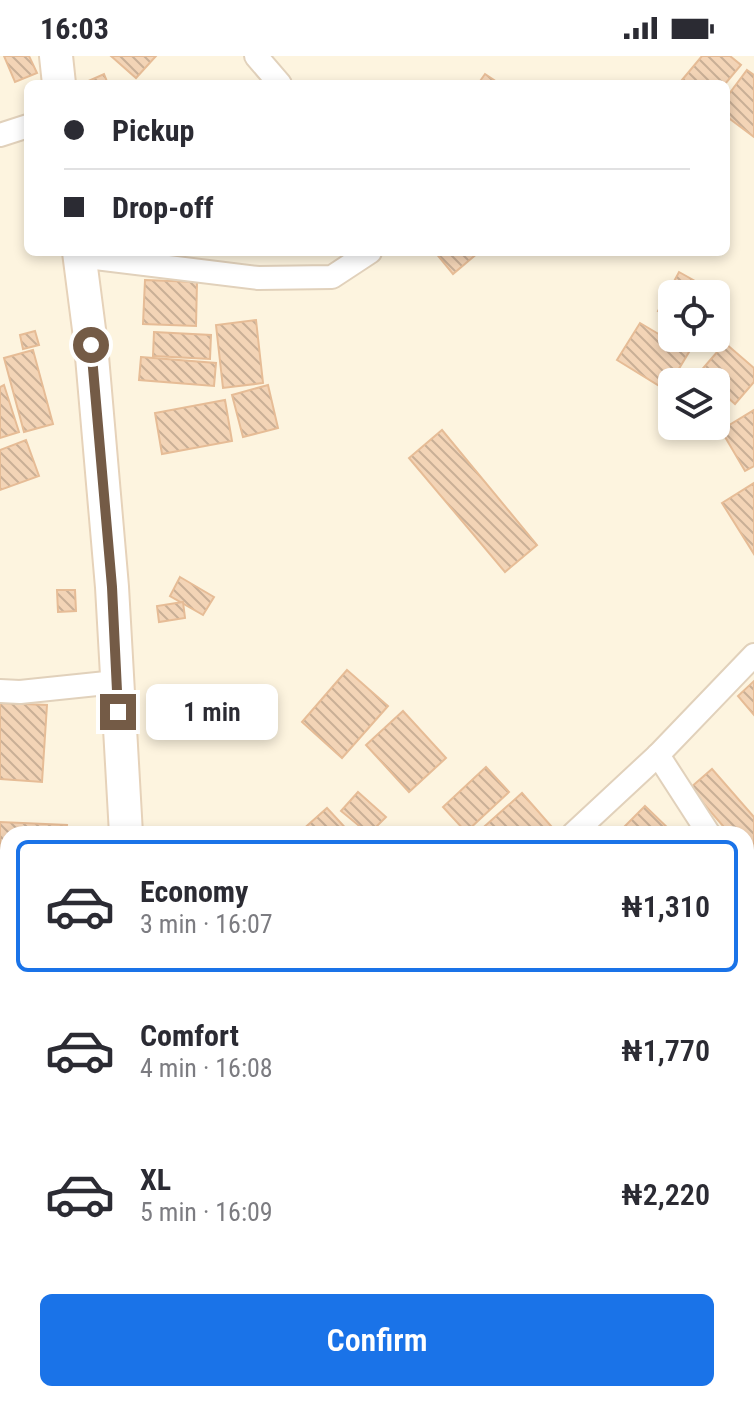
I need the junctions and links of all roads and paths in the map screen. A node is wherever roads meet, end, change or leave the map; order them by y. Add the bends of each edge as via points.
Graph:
1 (56, 56) edge
2 (256, 56) edge
3 (59, 80) edge
4 (277, 80) edge
5 (24, 127) edge
6 (0, 135) edge
7 (79, 256) edge
8 (94, 256) edge
9 (364, 256) edge
10 (754, 655) edge
11 (116, 682) junction
12 (0, 691) edge
13 (658, 755) junction
14 (125, 826) edge
15 (582, 826) edge
16 (704, 826) edge

1 - 3 main road
2 - 4 street
5 - 6 street
7 - 11 main road via 111,571
8 - 9 street via 258,278 332,277
10 - 13 street
11 - 12 street
11 - 14 main road
13 - 15 street
13 - 16 street

